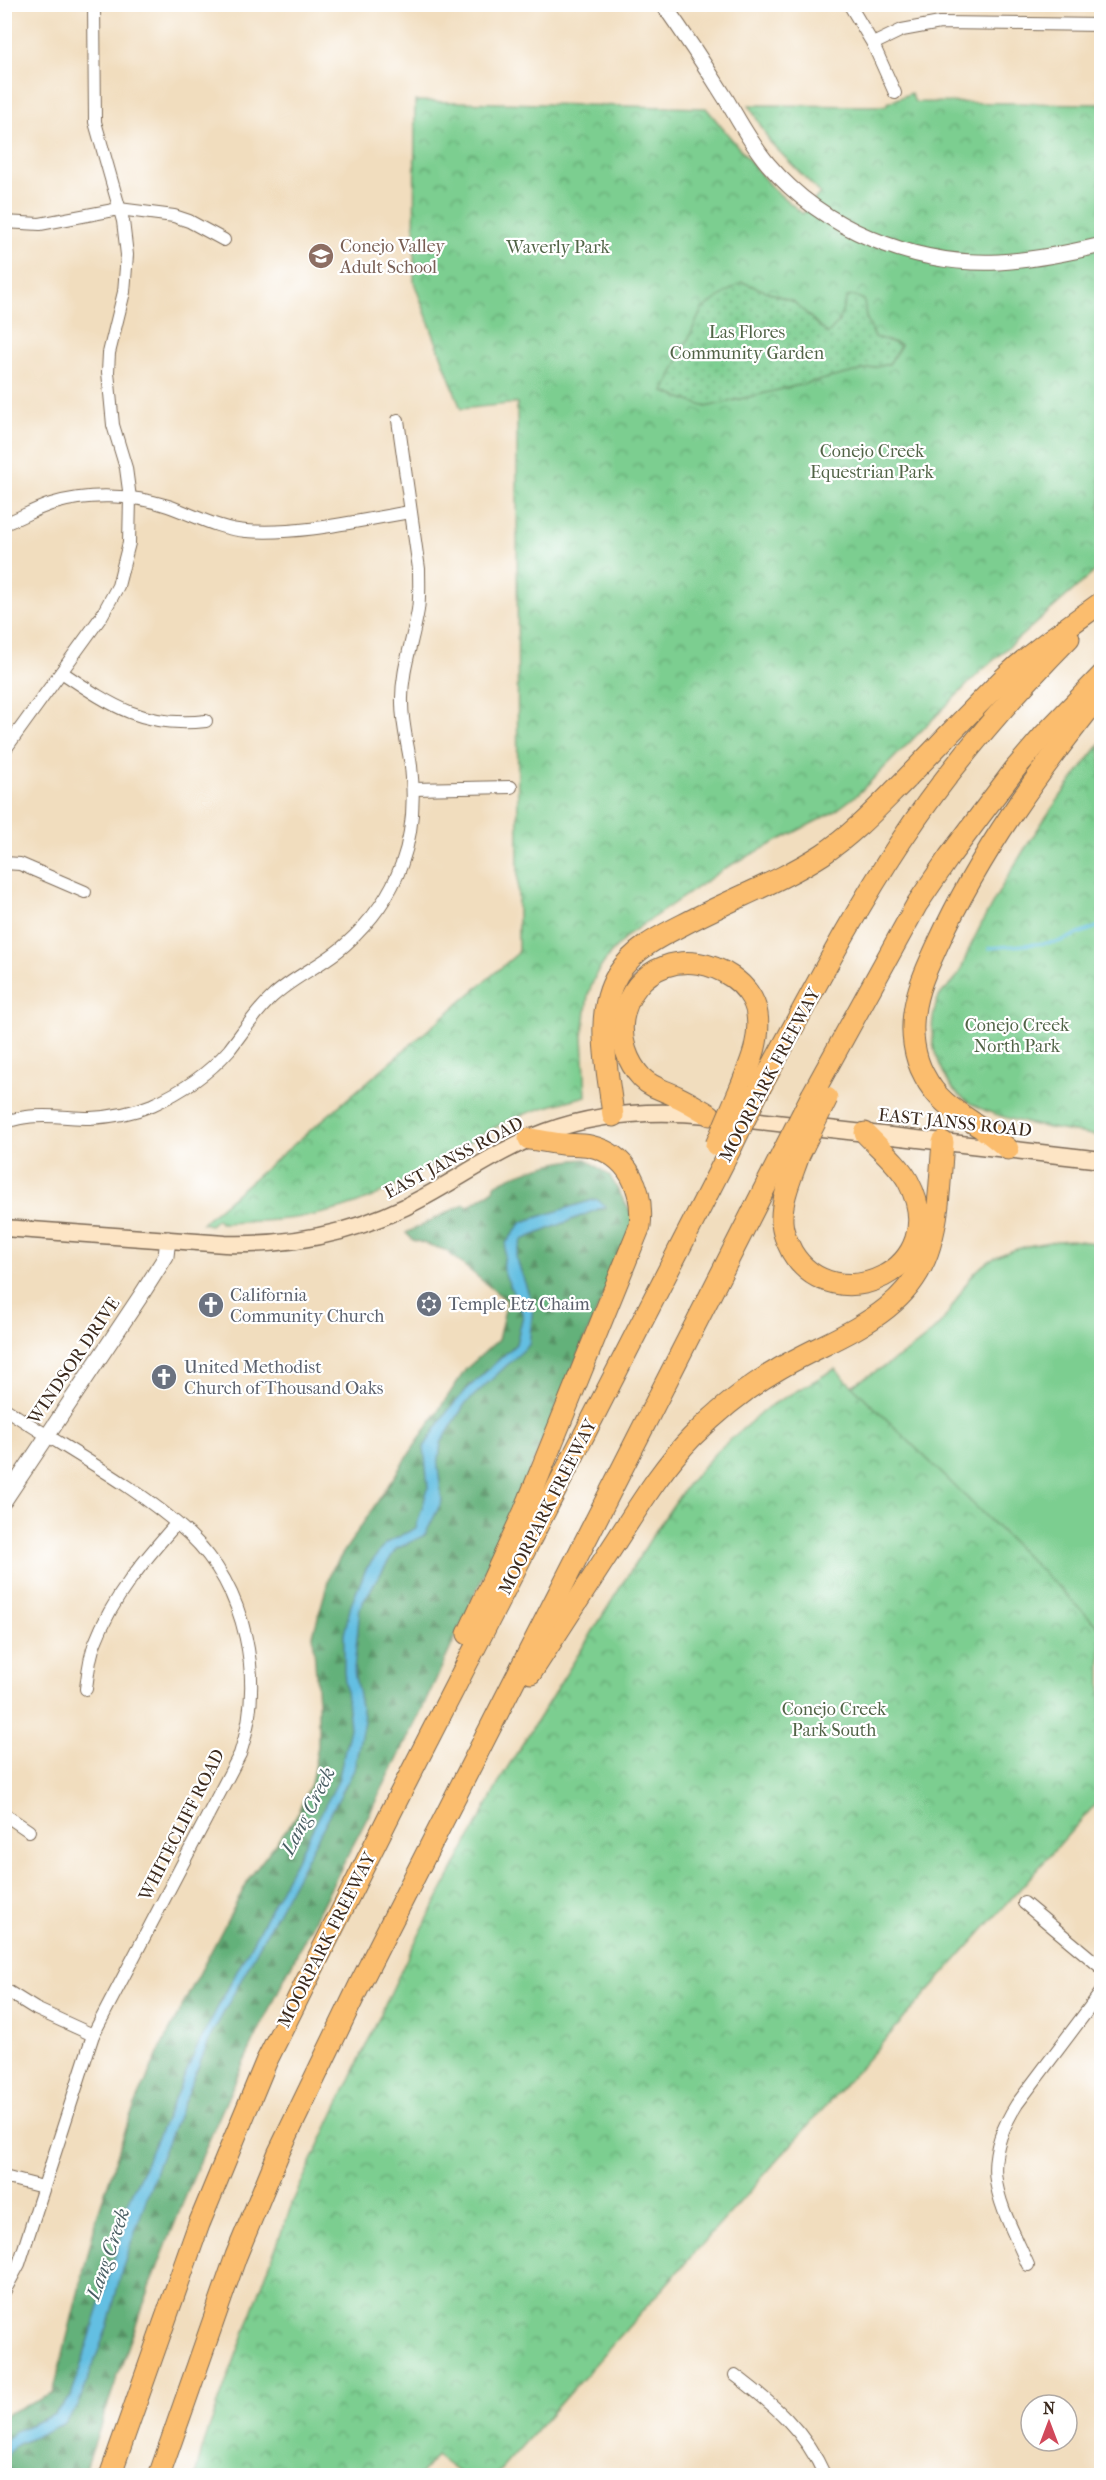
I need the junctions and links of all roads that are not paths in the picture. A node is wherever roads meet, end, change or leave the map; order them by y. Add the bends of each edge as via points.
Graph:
1 (94, 4) edge
2 (663, 4) edge
3 (849, 4) edge
4 (1101, 25) edge
5 (873, 44) junction
6 (895, 93) dead end
7 (119, 209) junction
8 (4, 222) edge
9 (224, 240) dead end
10 (1101, 245) edge
11 (398, 420) dead end
12 (130, 498) junction
13 (410, 512) junction
14 (4, 524) edge
15 (1101, 604) edge
16 (63, 673) junction
17 (1101, 675) edge
18 (1101, 693) edge
19 (206, 721) dead end
20 (4, 751) edge
21 (511, 787) dead end
22 (413, 789) junction
23 (4, 863) edge
24 (85, 892) dead end
25 (750, 1090) junction
26 (710, 1115) junction
27 (613, 1116) junction
28 (4, 1122) edge
29 (865, 1133) junction
30 (529, 1138) junction
31 (943, 1142) junction
32 (1008, 1149) junction
33 (790, 1154) junction
34 (1101, 1160) edge
35 (4, 1228) edge
36 (168, 1239) junction
37 (4, 1408) edge
38 (47, 1436) junction
39 (4, 1501) edge
40 (177, 1524) junction
41 (86, 1689) dead end
42 (400, 1794) junction
43 (4, 1814) edge
44 (29, 1831) dead end
45 (1024, 1903) dead end
46 (1101, 1968) edge
47 (360, 1984) junction
48 (4, 1989) edge
49 (1101, 1991) edge
50 (93, 2035) junction
51 (4, 2177) edge
52 (43, 2187) junction
53 (1028, 2265) dead end
54 (4, 2292) edge
55 (735, 2375) dead end
56 (110, 2475) edge
57 (159, 2475) edge
58 (825, 2475) edge

1 - 7 street via 95,122
2 - 10 street via 769,165 800,195 845,226 896,248 971,261 1022,260
3 - 5 street
4 - 5 street via 940,23 902,30
5 - 6 street
7 - 8 street via 40,224
7 - 9 street via 174,216
7 - 12 street via 127,272 108,372 113,425
11 - 13 street
12 - 13 street via 246,531 284,531
12 - 14 street via 74,499 50,504
12 - 16 street via 129,543 118,585
13 - 22 street via 419,593 402,701
15 - 25 highway, MOORPARK FREEWAY via 975,742 901,841
15 - 27 highway via 1040,647 1006,677 874,811 825,853 654,939 628,960 617,976 605,1009
16 - 19 street via 115,707 135,715 184,723
16 - 20 street
17 - 33 highway, bridge via 1015,769 917,904
18 - 32 highway via 1026,792 975,873 923,978 914,1014 918,1060 931,1086 951,1108
21 - 22 street
22 - 28 street via 404,860 376,913 326,961 287,982 201,1077 151,1105 114,1115 27,1117
23 - 24 street via 20,864
25 - 26 highway via 758,1026 757,1010 745,988 725,972 696,961 659,968 632,993 624,1011 622,1027 627,1054 634,1068 655,1089 676,1095
25 - 42 highway, MOORPARK FREEWAY, bridge via 576,1453
26 - 27 main road, EAST JANSS ROAD
26 - 29 main road, EAST JANSS ROAD
27 - 30 main road, EAST JANSS ROAD
29 - 31 main road, EAST JANSS ROAD
29 - 33 highway via 908,1180 919,1224 908,1256 885,1276 869,1282 842,1284 817,1275 789,1247 782,1212
30 - 36 main road, EAST JANSS ROAD via 401,1209 352,1228 266,1244
30 - 42 highway via 591,1147 610,1155 630,1172 636,1183 640,1226 524,1512
31 - 32 main road, EAST JANSS ROAD
31 - 47 highway via 935,1227 930,1247 908,1289 876,1316 754,1384 709,1421 671,1461 497,1730 434,1854
32 - 34 main road, EAST JANSS ROAD
33 - 47 highway
35 - 36 main road, EAST JANSS ROAD
36 - 38 street, WINDSOR DRIVE via 166,1256
37 - 38 street, WHITECLIFF ROAD
38 - 39 street, WINDSOR DRIVE
38 - 40 street, WHITECLIFF ROAD
40 - 41 street via 146,1558 103,1626 92,1654
40 - 50 street, WHITECLIFF ROAD via 218,1569 237,1607 250,1660 248,1725 240,1754
42 - 56 highway, MOORPARK FREEWAY via 262,2073 200,2224
43 - 44 street
45 - 46 street
47 - 57 highway via 279,2152 236,2256
48 - 50 street via 45,2014
49 - 53 street via 1017,2104 997,2142 997,2186
50 - 52 street, WHITECLIFF ROAD
51 - 52 street
52 - 54 street, WHITECLIFF ROAD via 19,2264
55 - 58 street via 793,2423

